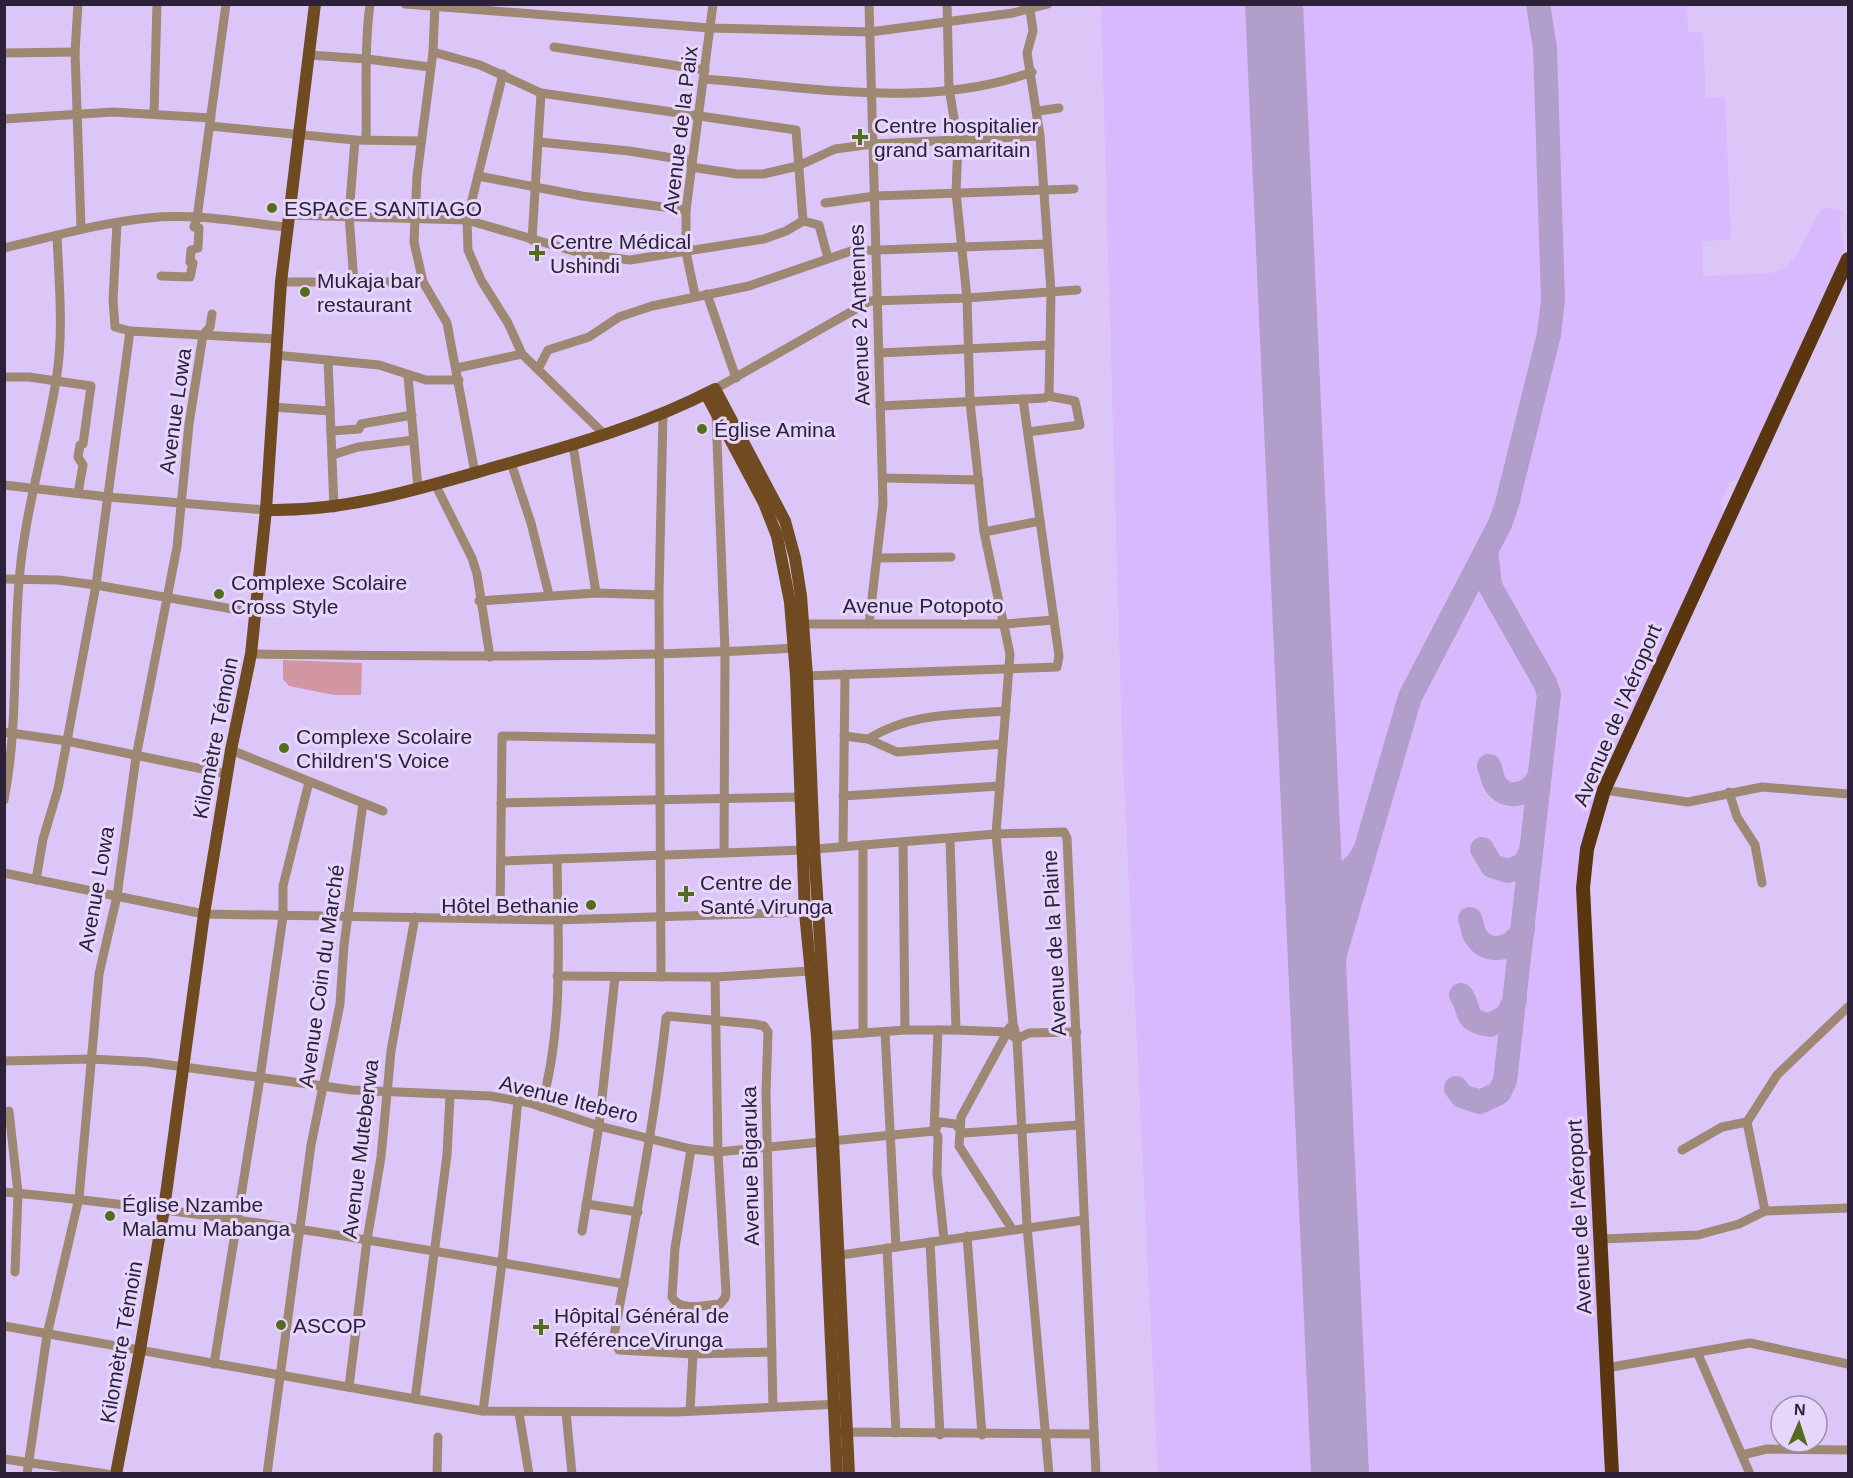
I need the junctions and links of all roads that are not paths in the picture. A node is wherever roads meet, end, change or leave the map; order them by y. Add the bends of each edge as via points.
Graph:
1 (78, 4) edge
2 (157, 4) edge
3 (226, 4) edge
4 (315, 4) edge
5 (370, 4) edge
6 (405, 4) edge
7 (549, 4) edge
8 (713, 4) edge
9 (870, 4) edge
10 (947, 4) edge
11 (1048, 4) edge
12 (435, 6) edge
13 (489, 8) edge
14 (1030, 10) junction
15 (546, 15) junction
16 (946, 22) junction
17 (710, 28) junction
18 (870, 32) junction
19 (555, 47) dead end
20 (4, 52) edge
21 (75, 52) junction
22 (433, 52) junction
23 (309, 55) junction
24 (367, 59) junction
25 (430, 67) junction
26 (1032, 72) junction
27 (503, 74) junction
28 (704, 75) junction
29 (950, 88) junction
30 (541, 93) junction
31 (871, 94) junction
32 (1059, 108) dead end
33 (1038, 111) junction
34 (154, 113) junction
35 (76, 114) junction
36 (699, 114) junction
37 (4, 119) edge
38 (210, 122) junction
39 (299, 135) junction
40 (1040, 136) junction
41 (355, 140) junction
42 (366, 140) junction
43 (420, 141) junction
44 (539, 142) junction
45 (958, 142) junction
46 (873, 144) junction
47 (691, 164) junction
48 (798, 166) junction
49 (477, 176) junction
50 (536, 188) junction
51 (1074, 189) dead end
52 (1044, 190) junction
53 (956, 193) junction
54 (875, 196) junction
55 (825, 202) dead end
56 (686, 210) junction
57 (349, 215) junction
58 (414, 216) junction
59 (197, 218) junction
60 (467, 220) junction
61 (287, 221) junction
62 (803, 221) junction
63 (117, 223) junction
64 (81, 228) junction
65 (57, 236) junction
66 (532, 240) junction
67 (1047, 244) junction
68 (962, 246) junction
69 (4, 248) edge
70 (875, 249) junction
71 (686, 252) junction
72 (828, 258) junction
73 (1848, 260) edge
74 (161, 276) dead end
75 (280, 282) junction
76 (423, 282) junction
77 (354, 283) junction
78 (1077, 290) dead end
79 (1050, 292) junction
80 (707, 294) junction
81 (695, 295) junction
82 (967, 298) junction
83 (877, 301) junction
84 (212, 314) dead end
85 (130, 330) junction
86 (203, 335) junction
87 (276, 339) junction
88 (1050, 345) junction
89 (969, 348) junction
90 (879, 353) junction
91 (522, 354) junction
92 (275, 355) junction
93 (328, 360) junction
94 (457, 368) junction
95 (538, 369) junction
96 (408, 376) junction
97 (4, 377) edge
98 (736, 378) junction
99 (459, 380) junction
100 (56, 381) junction
101 (710, 391) junction
102 (1048, 396) junction
103 (1023, 399) junction
104 (970, 402) junction
105 (272, 406) junction
106 (880, 406) junction
107 (330, 411) junction
108 (716, 412) junction
109 (663, 414) junction
110 (412, 415) junction
111 (331, 431) junction
112 (1028, 432) junction
113 (605, 435) junction
114 (414, 440) junction
115 (573, 445) junction
116 (332, 455) junction
117 (511, 463) junction
118 (475, 473) junction
119 (883, 478) junction
120 (980, 480) junction
121 (4, 484) edge
122 (435, 484) junction
123 (33, 488) junction
124 (418, 488) junction
125 (78, 494) junction
126 (108, 497) junction
127 (180, 504) junction
128 (334, 508) junction
129 (266, 510) junction
130 (1040, 521) junction
131 (779, 524) junction
132 (984, 532) junction
133 (951, 557) dead end
134 (879, 558) junction
135 (4, 579) edge
136 (19, 580) junction
137 (96, 585) junction
138 (596, 593) junction
139 (549, 595) junction
140 (659, 595) junction
141 (167, 597) junction
142 (479, 601) junction
143 (256, 613) junction
144 (1053, 620) junction
145 (798, 624) junction
146 (870, 624) junction
147 (1005, 624) junction
148 (794, 648) junction
149 (725, 652) junction
150 (251, 654) junction
151 (659, 654) junction
152 (490, 657) junction
153 (1010, 667) junction
154 (844, 674) junction
155 (801, 676) junction
156 (1006, 711) junction
157 (9, 732) edge
158 (844, 736) junction
159 (659, 739) junction
160 (868, 739) junction
161 (67, 741) junction
162 (1003, 744) junction
163 (231, 750) junction
164 (136, 757) junction
165 (227, 774) junction
166 (309, 782) junction
167 (1000, 786) junction
168 (1605, 790) junction
169 (1729, 792) junction
170 (1848, 794) edge
171 (843, 796) junction
172 (801, 797) junction
173 (660, 799) junction
174 (4, 800) edge
175 (724, 800) junction
176 (363, 803) junction
177 (501, 803) junction
178 (383, 811) dead end
179 (996, 834) junction
180 (950, 839) junction
181 (903, 842) junction
182 (863, 845) junction
183 (843, 846) junction
184 (809, 849) junction
185 (724, 853) junction
186 (660, 855) junction
187 (556, 859) junction
188 (501, 861) junction
189 (4, 873) edge
190 (36, 880) junction
191 (1762, 883) dead end
192 (117, 896) junction
193 (812, 912) junction
194 (204, 914) junction
195 (283, 916) junction
196 (349, 916) junction
197 (661, 916) junction
198 (415, 917) junction
199 (500, 919) junction
200 (557, 920) junction
201 (810, 971) junction
202 (557, 976) junction
203 (615, 977) junction
204 (661, 977) junction
205 (715, 977) junction
206 (1848, 1007) edge
207 (717, 1021) junction
208 (1013, 1023) junction
209 (905, 1030) junction
210 (938, 1030) junction
211 (956, 1030) junction
212 (885, 1032) junction
213 (1007, 1032) junction
214 (1077, 1032) junction
215 (863, 1033) junction
216 (822, 1036) junction
217 (1017, 1038) junction
218 (92, 1059) junction
219 (4, 1062) edge
220 (181, 1068) junction
221 (260, 1078) junction
222 (325, 1085) junction
223 (386, 1093) junction
224 (450, 1095) junction
225 (518, 1100) junction
226 (541, 1107) junction
227 (9, 1112) dead end
228 (1747, 1122) junction
229 (1079, 1125) junction
230 (599, 1126) junction
231 (1022, 1130) junction
232 (959, 1133) junction
233 (890, 1134) junction
234 (936, 1134) junction
235 (649, 1138) junction
236 (827, 1141) junction
237 (768, 1148) junction
238 (691, 1149) junction
239 (1682, 1150) dead end
240 (718, 1152) junction
241 (830, 1186) junction
242 (4, 1192) edge
243 (18, 1193) junction
244 (79, 1198) junction
245 (586, 1204) junction
246 (1848, 1208) edge
247 (164, 1209) junction
248 (1765, 1211) junction
249 (638, 1212) junction
250 (1084, 1220) junction
251 (239, 1221) junction
252 (1027, 1226) junction
253 (300, 1228) junction
254 (1012, 1229) junction
255 (582, 1231) dead end
256 (967, 1236) junction
257 (944, 1239) junction
258 (1602, 1239) junction
259 (367, 1240) junction
260 (930, 1242) junction
261 (892, 1248) junction
262 (435, 1251) junction
263 (840, 1255) junction
264 (827, 1257) junction
265 (502, 1263) junction
266 (15, 1272) dead end
267 (624, 1284) junction
268 (4, 1326) edge
269 (48, 1335) junction
270 (140, 1350) junction
271 (772, 1352) junction
272 (693, 1354) junction
273 (1698, 1354) junction
274 (214, 1364) junction
275 (1848, 1364) edge
276 (1606, 1368) junction
277 (280, 1375) junction
278 (348, 1388) junction
279 (415, 1399) junction
280 (847, 1403) junction
281 (834, 1405) junction
282 (773, 1407) junction
283 (690, 1411) junction
284 (483, 1412) junction
285 (566, 1412) junction
286 (519, 1413) junction
287 (841, 1432) junction
288 (896, 1433) junction
289 (1094, 1434) junction
290 (940, 1435) junction
291 (982, 1435) junction
292 (1046, 1435) junction
293 (438, 1437) dead end
294 (1848, 1450) edge
295 (1742, 1455) junction
296 (4, 1459) edge
297 (28, 1460) junction
298 (27, 1473) edge
299 (106, 1473) edge
300 (116, 1473) edge
301 (267, 1473) edge
302 (437, 1473) edge
303 (529, 1473) edge
304 (572, 1473) edge
305 (837, 1473) edge
306 (849, 1473) edge
307 (1049, 1473) edge
308 (1096, 1473) edge
309 (1612, 1473) edge
310 (1750, 1473) edge

1 - 21 street
2 - 34 street
3 - 38 street
4 - 23 main road, Kilomètre Témoin
5 - 24 street via 364,48
6 - 12 street
7 - 15 street
8 - 17 street, Avenue de la Paix
9 - 18 street, Avenue 2 Antennes
10 - 16 street
11 - 14 street
12 - 13 street
12 - 22 street
13 - 15 street
14 - 16 street
14 - 26 street via 1033,31 1027,53
15 - 17 street
16 - 18 street
16 - 29 street
17 - 18 street
17 - 28 street, Avenue de la Paix
18 - 31 street, Avenue 2 Antennes
19 - 28 street
20 - 21 street
21 - 35 street
22 - 25 street
22 - 27 street
23 - 24 street
23 - 39 main road, Kilomètre Témoin
24 - 25 street
24 - 42 street
25 - 43 street
26 - 29 street via 986,86
26 - 33 street
27 - 30 street
27 - 49 street
28 - 31 street
28 - 36 street, Avenue de la Paix
29 - 31 street
29 - 45 street
30 - 36 street
30 - 44 street
31 - 46 street, Avenue 2 Antennes
32 - 33 street
33 - 40 street
34 - 35 street
34 - 38 street
35 - 37 street
35 - 64 street
36 - 47 street, Avenue de la Paix
36 - 48 street via 796,130
38 - 39 street
38 - 59 street
39 - 41 street
39 - 61 main road, Kilomètre Témoin
40 - 45 street
40 - 52 street
41 - 42 street
41 - 57 street
42 - 43 street
43 - 58 street
44 - 47 street via 618,150
44 - 50 street
45 - 46 street
45 - 53 street
46 - 48 street via 824,152
46 - 54 street, Avenue 2 Antennes
47 - 48 street via 737,174 764,174
47 - 56 street, Avenue de la Paix
48 - 62 street
49 - 50 street
49 - 60 street
50 - 56 street
50 - 66 street
51 - 52 street
52 - 53 street
52 - 67 street
53 - 54 street
53 - 68 street
54 - 55 street
54 - 70 street, Avenue 2 Antennes
56 - 71 street, Avenue de la Paix
57 - 58 street
57 - 61 street
57 - 77 street
58 - 60 street
58 - 76 street via 414,242
59 - 61 street
59 - 63 street via 148,218
59 - 74 street via 194,226 199,228 198,249 191,250 190,277
60 - 66 street
60 - 91 street via 473,265
61 - 75 main road, Kilomètre Témoin
62 - 71 street via 764,239
62 - 72 street via 819,225
63 - 64 street
63 - 85 street via 115,327
64 - 65 street
65 - 69 street
65 - 100 street via 62,340
66 - 71 street via 584,254 630,260
67 - 68 street
67 - 79 street
68 - 70 street
68 - 82 street
70 - 72 street
70 - 83 street, Avenue 2 Antennes
71 - 81 street, Avenue de la Paix
72 - 80 street via 749,286
73 - 168 highway, Avenue de l'Aéroport
75 - 77 street
75 - 87 main road, Kilomètre Témoin
76 - 77 street
76 - 94 street via 444,317
78 - 79 street
79 - 82 street
79 - 88 street
80 - 81 street
80 - 98 street
81 - 95 street via 627,314 589,337 551,349
82 - 83 street
82 - 89 street
83 - 90 street, Avenue 2 Antennes
83 - 98 street via 854,309
84 - 86 street, Avenue Lowa via 210,327
85 - 86 street
85 - 126 street
86 - 87 street
86 - 127 street, Avenue Lowa
87 - 92 main road, Kilomètre Témoin
88 - 89 street
88 - 102 street
89 - 90 street
89 - 104 street
90 - 106 street, Avenue 2 Antennes
91 - 94 street
91 - 95 street
92 - 93 street
92 - 105 main road, Kilomètre Témoin
93 - 96 street via 379,365
93 - 107 street
94 - 99 street
95 - 113 street
96 - 99 street
96 - 110 street
97 - 100 street
98 - 101 street
99 - 118 street
100 - 123 street
100 - 125 street via 91,386 78,457 83,465
101 - 108 main road
101 - 109 main road
101 - 131 main road
102 - 103 street
102 - 112 street via 1076,401 1080,425
103 - 104 street
103 - 112 street
104 - 106 street
104 - 120 street
105 - 107 street
105 - 129 main road, Kilomètre Témoin
106 - 119 street, Avenue 2 Antennes
107 - 111 street
108 - 131 main road
108 - 149 street
109 - 113 main road
109 - 140 street
110 - 111 street via 361,424 359,429
110 - 114 street
111 - 116 street
112 - 130 street
113 - 115 main road
114 - 116 street via 358,447
114 - 124 street
115 - 117 main road
115 - 138 street
116 - 128 street
117 - 118 main road
117 - 139 street
118 - 122 main road
119 - 120 street
119 - 134 street, Avenue 2 Antennes
120 - 132 street
121 - 123 street
122 - 124 main road
122 - 142 street via 472,558
123 - 125 street
123 - 136 street
124 - 128 main road
125 - 126 street
126 - 127 street
126 - 137 street
127 - 129 street
127 - 141 street, Avenue Lowa
128 - 129 main road
129 - 143 main road, Kilomètre Témoin
130 - 132 street
130 - 144 street
131 - 145 main road
132 - 147 street
133 - 134 street
134 - 146 street, Avenue 2 Antennes
135 - 136 street
136 - 137 street
136 - 157 street
137 - 141 street
137 - 161 street
138 - 139 street
138 - 140 street
139 - 142 street
140 - 151 street
141 - 143 street
141 - 164 street, Avenue Lowa
142 - 152 street
143 - 150 main road, Kilomètre Témoin
144 - 147 street, Avenue Potopoto
144 - 153 street via 1057,667
145 - 146 street, Avenue Potopoto
145 - 148 main road
145 - 155 main road
146 - 147 street, Avenue Potopoto
147 - 153 street
148 - 149 street
148 - 155 main road
149 - 151 street
149 - 175 street
150 - 152 street
150 - 163 main road, Kilomètre Témoin
151 - 152 street
151 - 159 street
153 - 154 street
153 - 156 street
154 - 155 street
154 - 158 street
155 - 172 main road
155 - 184 main road
156 - 160 street via 913,718
156 - 162 street
157 - 161 street
157 - 174 street
158 - 160 street
158 - 171 street
159 - 173 street
159 - 177 street via 502,736
160 - 162 street via 897,752
161 - 164 street
161 - 190 street
162 - 167 street
163 - 165 main road, Kilomètre Témoin
163 - 166 street
164 - 165 street
164 - 192 street, Avenue Lowa
165 - 194 main road, Kilomètre Témoin
166 - 176 street
166 - 195 street via 289,854
167 - 171 street
167 - 179 street
168 - 169 street via 1688,802
168 - 258 highway, Avenue de l'Aéroport via 1587,849 1583,888
169 - 170 street via 1762,787
169 - 191 street via 1737,817 1755,845
171 - 183 street
172 - 175 street
172 - 184 main road
173 - 175 street
173 - 177 street
173 - 186 street
175 - 185 street
176 - 178 street
176 - 196 street, Avenue Coin du Marché
177 - 188 street
179 - 180 street, Avenue de la Plaine
179 - 208 street
179 - 214 street, Avenue de la Plaine via 1060,830 1066,834
180 - 181 street, Avenue de la Plaine
180 - 211 street
181 - 182 street, Avenue de la Plaine
181 - 209 street
182 - 183 street, Avenue de la Plaine
182 - 215 street
183 - 184 street, Avenue de la Plaine
184 - 185 street, Avenue de la Plaine
184 - 193 main road
185 - 186 street, Avenue de la Plaine
186 - 187 street, Avenue de la Plaine
186 - 197 street
187 - 188 street, Avenue de la Plaine
187 - 200 street
188 - 199 street
189 - 190 street
190 - 192 street
192 - 194 street
192 - 218 street, Avenue Lowa via 99,974
193 - 197 street
193 - 201 main road
193 - 216 main road
194 - 195 street
194 - 220 main road, Kilomètre Témoin
195 - 196 street
195 - 221 street
196 - 198 street
196 - 222 street, Avenue Coin du Marché via 340,1004
197 - 200 street
197 - 204 street
198 - 199 street
198 - 223 street, Avenue Muteberwa
199 - 200 street
200 - 202 street
201 - 205 street
201 - 216 main road
202 - 203 street
202 - 226 street via 552,1062
203 - 204 street
203 - 230 street
204 - 205 street
205 - 207 street
206 - 228 street via 1777,1076
207 - 235 street, Avenue Bigaruka via 672,1015 666,1018
207 - 237 street, Avenue Bigaruka via 754,1024 766,1029
207 - 240 street
208 - 213 street
208 - 217 street
209 - 210 street
209 - 212 street
210 - 211 street
210 - 234 street
211 - 213 street
212 - 215 street
212 - 233 street
213 - 217 street
213 - 232 street via 961,1117
214 - 217 street via 1029,1033
214 - 229 street, Avenue de la Plaine
215 - 216 street
216 - 236 main road
217 - 231 street
218 - 219 street, Avenue Itebero
218 - 220 street, Avenue Itebero
218 - 244 street, Avenue Lowa
220 - 221 street, Avenue Itebero
220 - 247 main road, Kilomètre Témoin
221 - 222 street, Avenue Itebero
221 - 251 street
222 - 223 street, Avenue Itebero
222 - 253 street, Avenue Coin du Marché via 310,1145
223 - 224 street, Avenue Itebero
223 - 259 street, Avenue Muteberwa via 381,1157
224 - 225 street, Avenue Itebero
224 - 262 street
225 - 226 street, Avenue Itebero
225 - 265 street
226 - 230 street, Avenue Itebero
227 - 243 street
228 - 239 street via 1722,1127
228 - 248 street
229 - 231 street, Avenue Itebero
229 - 250 street, Avenue de la Plaine
230 - 235 street, Avenue Itebero
230 - 245 street
231 - 232 street, Avenue Itebero
231 - 252 street
232 - 234 street via 954,1139
232 - 234 street, Avenue Itebero via 950,1122 940,1122
232 - 254 street via 959,1146
233 - 234 street, Avenue Itebero
233 - 236 street, Avenue Itebero
233 - 261 street
234 - 257 street
235 - 238 street, Avenue Itebero
235 - 249 street
236 - 237 street, Avenue Itebero
236 - 241 main road
237 - 240 street, Avenue Itebero
237 - 271 street, Avenue Bigaruka
238 - 240 street, Avenue Itebero
238 - 240 street via 672,1287 675,1303 683,1306 720,1304 725,1298
241 - 263 main road
241 - 264 main road
242 - 243 street
243 - 244 street
243 - 266 street
244 - 247 street
244 - 269 street, Avenue Lowa
245 - 249 street
245 - 255 street
246 - 248 street
247 - 251 street
247 - 270 main road, Kilomètre Témoin
248 - 258 street via 1739,1224 1698,1235
249 - 267 street
250 - 252 street
250 - 289 street, Avenue de la Plaine
251 - 253 street
251 - 274 street
252 - 254 street
252 - 292 street
253 - 259 street
253 - 277 street, Avenue Coin du Marché
254 - 256 street
256 - 257 street
256 - 291 street
257 - 260 street
258 - 276 highway, Avenue de l'Aéroport
259 - 262 street
259 - 278 street, Avenue Muteberwa
260 - 261 street
260 - 290 street
261 - 263 street
261 - 288 street
262 - 265 street
262 - 279 street
263 - 264 street
263 - 280 main road
264 - 281 main road
265 - 267 street
265 - 284 street
267 - 272 street via 615,1346 619,1350
268 - 269 street
269 - 270 street
269 - 297 street, Avenue Lowa
270 - 274 street
270 - 300 main road, Kilomètre Témoin
271 - 272 street
271 - 282 street, Avenue Bigaruka
272 - 283 street
273 - 275 street via 1742,1343 1759,1343
273 - 276 street
273 - 295 street
274 - 277 street
276 - 309 highway, Avenue de l'Aéroport
277 - 278 street
277 - 301 street, Avenue Coin du Marché
278 - 279 street
279 - 284 street
280 - 281 street
280 - 287 main road
281 - 282 street
281 - 287 main road
282 - 283 street
283 - 285 street
284 - 286 street
285 - 286 street
285 - 304 street
286 - 303 street
287 - 288 street
287 - 305 main road
287 - 306 main road
288 - 290 street
289 - 292 street
289 - 308 street, Avenue de la Plaine
290 - 291 street
291 - 292 street
292 - 307 street
293 - 302 street
294 - 295 street via 1767,1449
295 - 310 street
296 - 297 street
297 - 298 street, Avenue Lowa
297 - 299 street

